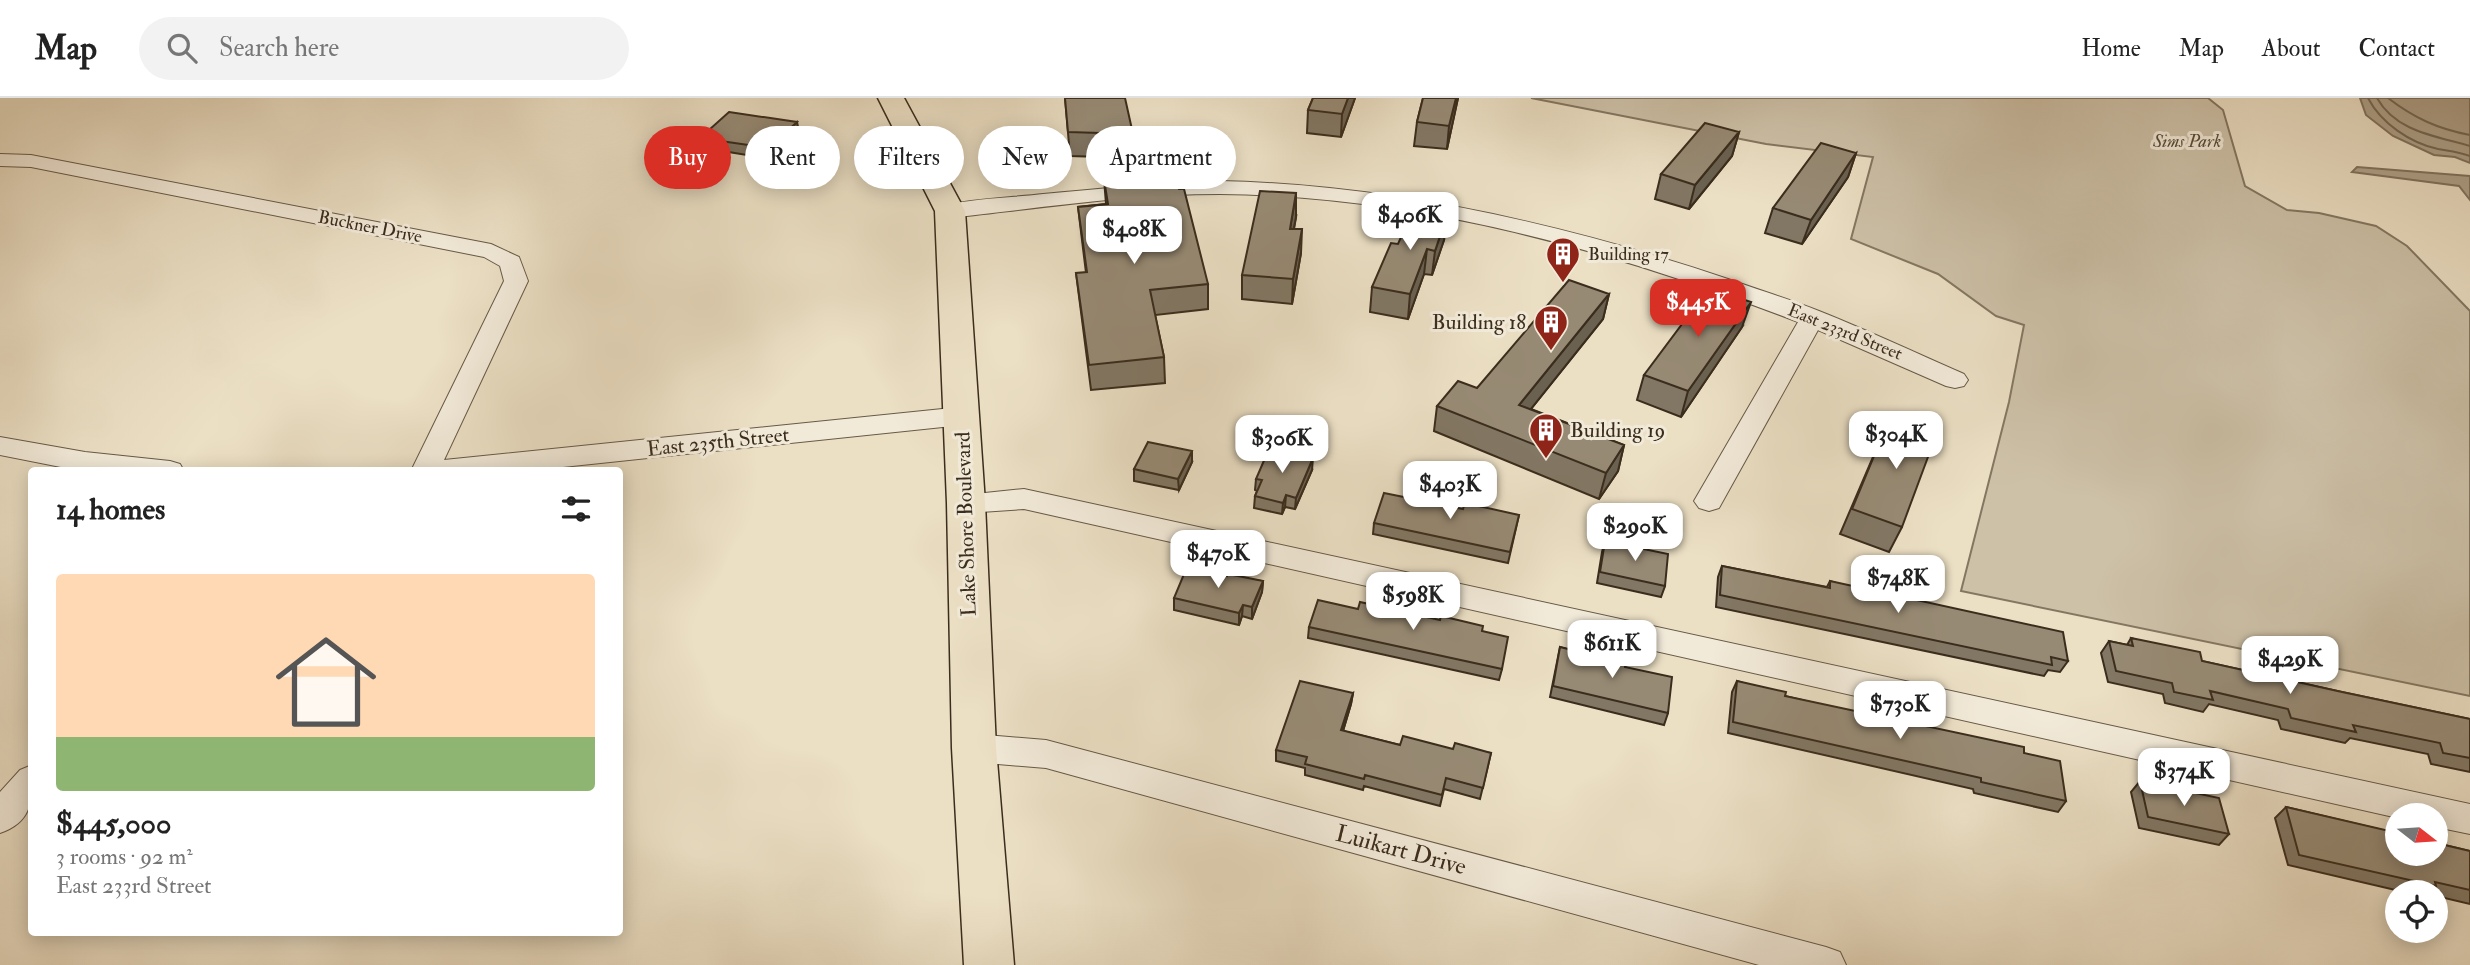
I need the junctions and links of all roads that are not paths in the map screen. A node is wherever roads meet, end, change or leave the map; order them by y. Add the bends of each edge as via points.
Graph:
1 (891, 98) edge
2 (0, 160) edge
3 (950, 211) junction
4 (1813, 317) junction
5 (1955, 380) dead end
6 (962, 415) junction
7 (7, 454) edge
8 (593, 462) edge
9 (116, 467) edge
10 (427, 467) edge
11 (503, 467) edge
12 (1709, 501) dead end
13 (966, 503) junction
14 (974, 748) junction
15 (28, 785) edge
16 (0, 818) edge
17 (2470, 819) edge
18 (989, 965) edge
19 (1826, 965) edge

1 - 3 main road, Lake Shore Boulevard
2 - 10 street, Buckner Drive via 31,161 477,248 512,262 516,281
3 - 4 street, East 233rd Street via 1191,188 1256,188 1364,198 1574,239 1662,264
3 - 6 main road, Lake Shore Boulevard
4 - 5 street, East 233rd Street
4 - 12 street
6 - 8 street, East 235th Street
6 - 13 main road, Lake Shore Boulevard
7 - 9 street
8 - 11 street, East 235th Street
13 - 14 main road, Lake Shore Boulevard
13 - 17 street via 1024,499
14 - 18 main road, Lake Shore Boulevard
14 - 19 street, Luikart Drive via 1046,754
15 - 16 street

